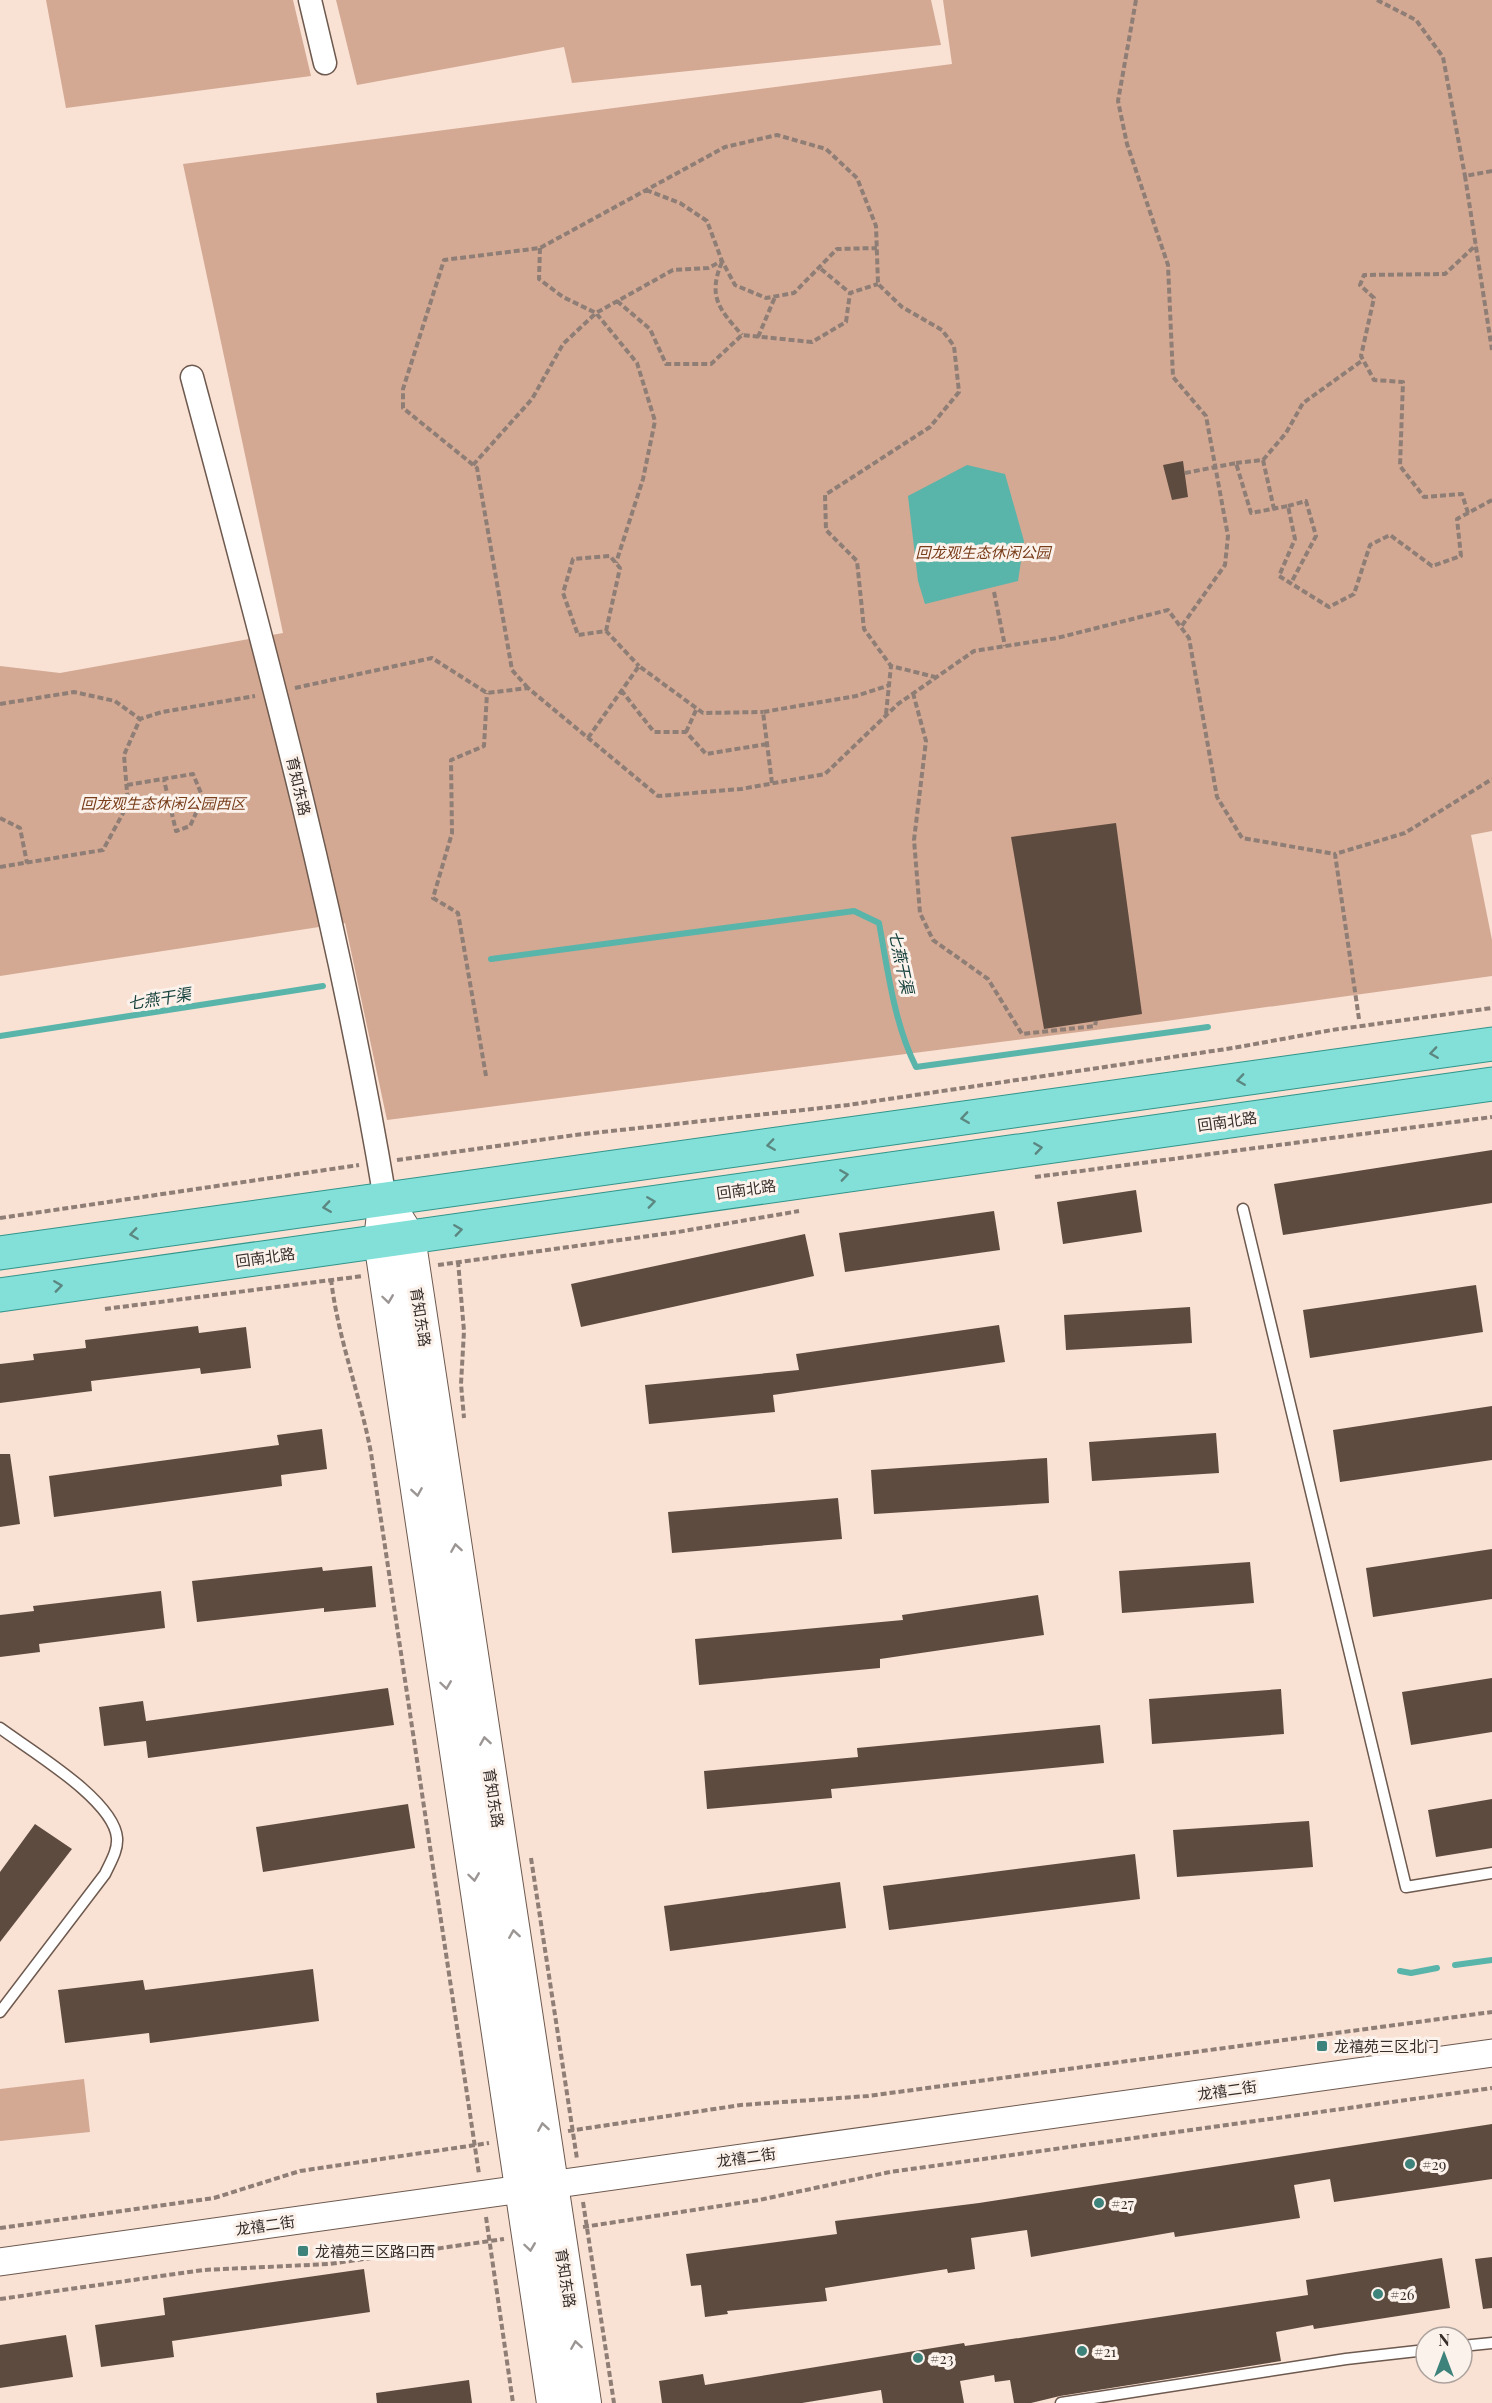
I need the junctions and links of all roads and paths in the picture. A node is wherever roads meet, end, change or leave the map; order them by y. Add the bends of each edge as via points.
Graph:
1 (310, 0) edge
2 (1136, 0) edge
3 (1377, 0) edge
4 (326, 63) dead end
5 (1492, 171) edge
6 (1465, 176) junction
7 (646, 190) junction
8 (1476, 245) junction
9 (540, 248) junction
10 (877, 248) junction
11 (722, 261) junction
12 (821, 269) junction
13 (878, 284) junction
14 (850, 292) junction
15 (775, 297) junction
16 (617, 301) junction
17 (596, 313) junction
18 (742, 335) junction
19 (758, 337) junction
20 (1492, 350) edge
21 (1363, 360) junction
22 (192, 377) dead end
23 (1263, 460) junction
24 (1236, 463) junction
25 (473, 465) junction
26 (1215, 467) junction
27 (1185, 473) dead end
28 (1492, 500) edge
29 (1288, 506) junction
30 (1275, 508) junction
31 (1468, 513) junction
32 (616, 563) junction
33 (1291, 583) junction
34 (994, 592) dead end
35 (1181, 627) junction
36 (606, 631) junction
37 (1005, 646) junction
38 (639, 666) junction
39 (891, 666) junction
40 (936, 677) junction
41 (890, 685) junction
42 (528, 688) junction
43 (621, 690) junction
44 (277, 692) junction
45 (487, 693) junction
46 (913, 693) junction
47 (0, 704) edge
48 (697, 708) junction
49 (763, 712) junction
50 (886, 715) junction
51 (140, 719) junction
52 (686, 732) junction
53 (588, 738) junction
54 (767, 744) junction
55 (1492, 779) edge
56 (164, 780) junction
57 (772, 783) junction
58 (127, 786) junction
59 (0, 818) edge
60 (1335, 854) junction
61 (27, 862) junction
62 (0, 867) edge
63 (1492, 1008) edge
64 (1359, 1019) dead end
65 (1096, 1021) dead end
66 (1492, 1044) edge
67 (486, 1076) dead end
68 (1492, 1084) edge
69 (1492, 1116) edge
70 (451, 1153) dead end
71 (307, 1173) dead end
72 (1027, 1178) dead end
73 (385, 1199) junction
74 (1243, 1209) dead end
75 (801, 1210) dead end
76 (0, 1218) edge
77 (394, 1239) junction
78 (0, 1253) edge
79 (466, 1261) dead end
80 (321, 1281) dead end
81 (0, 1295) edge
82 (463, 1299) dead end
83 (99, 1309) dead end
84 (336, 1316) dead end
85 (464, 1422) dead end
86 (0, 1728) edge
87 (529, 1847) dead end
88 (1492, 1874) edge
89 (0, 2012) edge
90 (1492, 2012) edge
91 (1492, 2053) edge
92 (1492, 2088) edge
93 (570, 2119) dead end
94 (591, 2128) dead end
95 (473, 2134) dead end
96 (459, 2147) dead end
97 (552, 2184) junction
98 (521, 2189) junction
99 (605, 2224) dead end
100 (0, 2228) edge
101 (589, 2239) dead end
102 (473, 2243) dead end
103 (491, 2252) dead end
104 (0, 2262) edge
105 (0, 2299) edge
106 (1492, 2343) edge
107 (1474, 2345) edge
108 (1414, 2351) edge
109 (513, 2403) edge
110 (553, 2403) edge
111 (585, 2403) edge
112 (614, 2403) edge
113 (1061, 2403) edge

1 - 4 street
2 - 26 path via 1118,101 1127,144 1168,265 1173,377 1206,416
3 - 6 path via 1416,20 1443,57
5 - 6 path
6 - 8 path
7 - 9 path
7 - 10 path via 725,147 777,135 826,149 857,178 876,226
7 - 11 path via 680,203 707,221
8 - 20 path
8 - 21 path via 1445,274 1364,275 1360,285 1374,298
9 - 17 path via 539,279 563,297
9 - 25 path via 444,260 403,389 403,408
10 - 12 path via 837,249
10 - 13 path
11 - 15 path via 735,285 766,298
11 - 16 path via 708,268 673,270
11 - 18 path via 715,278 718,308
12 - 14 path
12 - 15 path via 794,294
13 - 14 path
13 - 39 path via 902,307 942,330 954,346 959,392 930,427 825,495 826,530 857,561 864,629
14 - 19 path via 846,322 812,342
15 - 19 path
16 - 17 path
16 - 18 path via 650,329 666,364 711,364
17 - 25 path via 563,344 532,399
17 - 32 path via 637,363 655,421 643,479
18 - 19 path
21 - 23 path via 1303,404 1286,434
21 - 31 path via 1374,380 1403,382 1400,466 1424,497 1462,494
22 - 44 street, 育知东路
23 - 24 path
23 - 30 path
24 - 26 path
24 - 30 path via 1251,513
25 - 42 path via 477,468 512,670
26 - 27 path
26 - 35 path via 1228,536 1225,564
28 - 31 path
29 - 30 path
29 - 33 path via 1295,540 1279,576
29 - 33 path via 1306,501 1316,536
31 - 33 path via 1457,519 1461,556 1432,567 1390,535 1370,545 1354,594 1329,607
32 - 36 path via 620,568
32 - 36 path via 610,556 573,559 563,593 578,635
34 - 37 path
35 - 37 path via 1168,610 1057,638
35 - 60 path via 1189,638 1216,797 1242,838
36 - 38 path
37 - 40 path via 974,651
38 - 43 path
38 - 48 path
39 - 40 path
39 - 41 path
40 - 46 path
41 - 49 path via 856,696
41 - 50 path
42 - 45 path
42 - 53 path
43 - 52 path via 654,732
43 - 53 path
44 - 45 path via 432,658
44 - 51 path
44 - 73 street, 育知东路 via 358,1048
45 - 67 path via 484,746 451,760 452,833 433,898 458,913
46 - 50 path
46 - 65 path via 926,741 914,840 920,913 933,940 988,979 1022,1034 1095,1026
47 - 51 path via 74,692 115,701
48 - 49 path via 703,713
48 - 52 path
49 - 54 path
50 - 57 path via 825,774
51 - 58 path via 124,755
52 - 54 path via 706,754
53 - 57 path via 658,796
54 - 57 path
55 - 60 path via 1405,833
56 - 56 path via 194,774 203,798 190,826 176,831
56 - 58 path
58 - 61 path via 128,804 103,850
59 - 61 path via 20,828
60 - 64 path
61 - 62 path
63 - 70 path via 1332,1029 848,1105
66 -> 73 main road
77 -> 68 main road, 回南北路
69 - 72 path
71 - 76 path
73 - 77 main road, 育知东路
73 -> 78 main road
74 - 88 lane via 1406,1887
75 - 79 path via 678,1232
81 -> 77 main road, 回南北路
97 -> 77 main road, 育知东路
77 -> 98 main road, 育知东路
80 - 83 path
82 - 85 path
84 - 95 path via 371,1453
86 - 89 lane via 94,1798 109,1814 117,1839 105,1874
87 - 93 path
90 - 94 path via 880,2095 741,2105
91 - 97 street, 龙禧二街
92 - 99 path via 890,2172 759,2200
96 - 100 path via 300,2171 214,2198
97 - 98 street, 龙禧二街
111 -> 97 main road, 育知东路
98 - 104 street, 龙禧二街
98 -> 110 main road, 育知东路
101 - 112 path
102 - 105 path via 329,2264 203,2270
103 - 109 path
106 - 107 lane
108 - 113 lane

